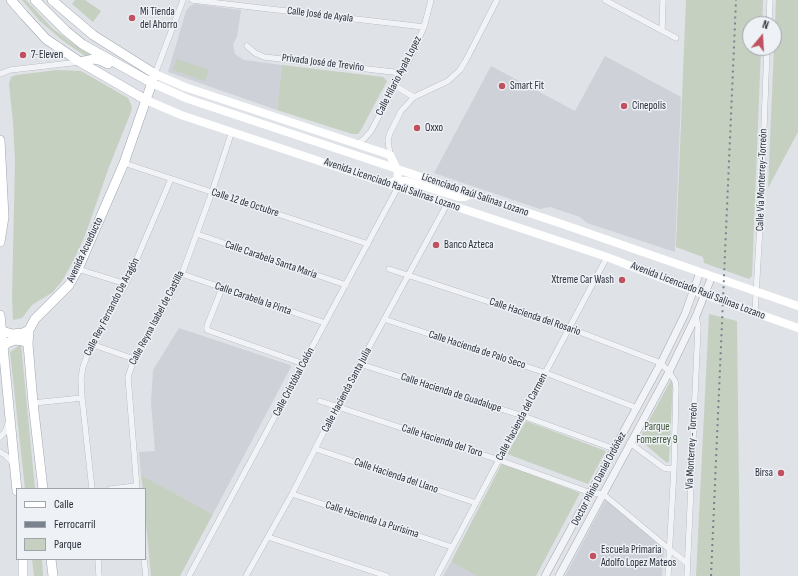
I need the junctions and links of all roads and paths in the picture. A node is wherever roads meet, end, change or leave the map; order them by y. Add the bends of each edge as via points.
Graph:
1 (11, 0) edge
2 (35, 0) edge
3 (52, 0) edge
4 (183, 0) edge
5 (192, 0) edge
6 (432, 0) edge
7 (497, 0) edge
8 (605, 0) edge
9 (663, 0) edge
10 (770, 0) edge
11 (769, 16) edge
12 (424, 27) junction
13 (662, 31) junction
14 (676, 38) dead end
15 (246, 46) dead end
16 (767, 56) edge
17 (80, 62) junction
18 (129, 71) junction
19 (402, 73) junction
20 (0, 74) edge
21 (155, 74) junction
22 (152, 83) junction
23 (395, 86) junction
24 (414, 97) junction
25 (146, 100) junction
26 (232, 131) junction
27 (0, 140) edge
28 (356, 144) junction
29 (390, 155) junction
30 (124, 163) junction
31 (397, 169) junction
32 (171, 179) junction
33 (389, 184) junction
34 (398, 187) junction
35 (212, 192) junction
36 (471, 194) junction
37 (447, 204) junction
38 (196, 234) junction
39 (0, 242) edge
40 (368, 244) junction
41 (607, 257) junction
42 (78, 268) junction
43 (389, 269) dead end
44 (700, 272) junction
45 (182, 274) junction
46 (408, 275) junction
47 (712, 276) junction
48 (126, 284) junction
49 (346, 285) junction
50 (222, 288) junction
51 (694, 290) junction
52 (756, 291) junction
53 (706, 295) junction
54 (798, 306) edge
55 (755, 313) junction
56 (0, 315) edge
57 (696, 316) junction
58 (384, 319) junction
59 (325, 323) junction
60 (569, 328) junction
61 (798, 328) edge
62 (29, 330) junction
63 (2, 331) junction
64 (28, 344) junction
65 (91, 344) junction
66 (3, 347) junction
67 (134, 359) junction
68 (661, 363) junction
69 (304, 364) junction
70 (360, 364) junction
71 (546, 372) junction
72 (669, 372) junction
73 (82, 398) junction
74 (320, 401) dead end
75 (33, 404) junction
76 (337, 406) junction
77 (637, 408) junction
78 (523, 416) junction
79 (10, 419) junction
80 (0, 437) edge
81 (630, 443) junction
82 (609, 447) dead end
83 (316, 448) junction
84 (0, 452) edge
85 (499, 460) junction
86 (14, 464) junction
87 (674, 468) junction
88 (136, 487) edge
89 (17, 488) edge
90 (43, 488) edge
91 (92, 488) edge
92 (123, 488) edge
93 (591, 493) junction
94 (292, 494) junction
95 (603, 494) junction
96 (476, 503) junction
97 (268, 537) junction
98 (452, 547) junction
99 (669, 549) junction
100 (23, 560) edge
101 (51, 560) edge
102 (98, 560) edge
103 (144, 560) edge
104 (687, 563) junction
105 (23, 576) edge
106 (53, 576) edge
107 (94, 576) edge
108 (99, 576) edge
109 (146, 576) edge
110 (189, 576) edge
111 (246, 576) edge
112 (388, 576) edge
113 (437, 576) edge
114 (545, 576) edge
115 (558, 576) edge
116 (668, 576) edge
117 (687, 576) edge

1 - 17 main road, Avenida Licenciado Raúl Salinas Lozano via 43,36
2 - 18 main road via 66,32
3 - 21 main road via 93,35
4 - 21 street
5 - 12 street, Calle José de Ayala
6 - 12 street, Calle Hilario Ayala Lopez
7 - 24 street via 460,70 448,81
8 - 13 street
9 - 13 street
10 - 11 street
12 - 19 street, Calle Hilario Ayala Lopez
13 - 14 street
15 - 19 street, Privada José de Treviño via 264,57
16 - 52 street, Calle Vía Monterrey-Torreón
17 - 18 main road via 94,59 123,72
17 - 20 street via 10,70
17 - 25 main road, Avenida Licenciado Raúl Salinas Lozano
18 - 22 main road
19 - 23 street, Calle Hilario Ayala Lopez
21 - 22 main road, Avenida Acueducto
21 - 28 main road via 185,87
22 - 25 main road, Avenida Acueducto
22 - 31 main road, Licenciado Raúl Salinas Lozano via 188,99
23 - 24 street
23 - 28 street, Calle Hilario Ayala Lopez via 368,135
24 - 29 street via 401,111 390,132
25 - 26 main road, Avenida Licenciado Raúl Salinas Lozano via 181,115
25 - 30 main road, Avenida Acueducto
26 - 33 main road, Avenida Licenciado Raúl Salinas Lozano
26 - 35 street, Calle Reyna Isabel de Castilla
27 - 39 main road via 4,217
28 - 29 main road
29 - 31 main road
30 - 32 street, Calle 12 de Octubre
30 - 42 main road, Avenida Acueducto
31 - 33 main road via 397,180
31 - 36 main road, Licenciado Raúl Salinas Lozano
32 - 35 street, Calle 12 de Octubre
32 - 48 street, Calle Rey Fernando De Aragón
33 - 34 main road, Avenida Licenciado Raúl Salinas Lozano
34 - 36 main road via 402,181 407,180 458,197
34 - 37 main road, Avenida Licenciado Raúl Salinas Lozano
34 - 40 street, Calle Cristóbal Colón
35 - 38 street, Calle Reyna Isabel de Castilla
35 - 40 street, Calle 12 de Octubre
36 - 44 main road, Licenciado Raúl Salinas Lozano
37 - 41 main road, Avenida Licenciado Raúl Salinas Lozano
37 - 46 street, Calle Hacienda Santa Julia
38 - 45 street, Calle Reyna Isabel de Castilla
38 - 49 street, Calle Carabela Santa María
40 - 49 street, Calle Cristóbal Colón
41 - 51 main road, Avenida Licenciado Raúl Salinas Lozano
41 - 60 street, Calle Hacienda del Carmen
42 - 48 street
42 - 62 main road, Avenida Acueducto via 69,285 35,319
43 - 46 street, Calle Hacienda del Rosario
44 - 47 main road, Licenciado Raúl Salinas Lozano
44 - 51 street, Doctor Plinio Daniel Ordóñez
45 - 50 street, Calle Carabela la Pinta
45 - 67 street, Calle Reyna Isabel de Castilla
46 - 58 street, Calle Hacienda Santa Julia
46 - 60 street, Calle Hacienda del Rosario
47 - 52 main road, Licenciado Raúl Salinas Lozano
47 - 53 street, Doctor Plinio Daniel Ordóñez
48 - 65 street, Calle Rey Fernando De Aragón
49 - 59 street, Calle Cristóbal Colón
50 - 59 street, Calle Carabela la Pinta
50 - 69 street via 206,326 207,330
51 - 53 main road, Avenida Licenciado Raúl Salinas Lozano
51 - 68 street, Doctor Plinio Daniel Ordóñez
52 - 54 main road, Licenciado Raúl Salinas Lozano
52 - 55 street, Calle Vía Monterrey-Torreón
53 - 55 main road, Avenida Licenciado Raúl Salinas Lozano
53 - 57 street, Doctor Plinio Daniel Ordóñez
55 - 61 main road, Avenida Licenciado Raúl Salinas Lozano
56 - 63 main road
57 - 72 street, Doctor Plinio Daniel Ordóñez
57 - 104 street, Via Monterrey - Torreón via 698,327
58 - 70 street, Calle Hacienda Santa Julia
58 - 71 street, Calle Hacienda de Palo Seco
59 - 69 street, Calle Cristóbal Colón
60 - 68 street, Calle Hacienda del Rosario
60 - 71 street, Calle Hacienda del Carmen
62 - 63 main road via 12,334
62 - 64 main road
63 - 66 main road
64 - 66 main road via 15,340
64 - 75 main road
65 - 67 street
65 - 73 street, Calle Rey Fernando De Aragón via 81,378
66 - 79 main road
67 - 88 street, Calle Reyna Isabel de Castilla via 127,381
68 - 72 street
68 - 77 street, Doctor Plinio Daniel Ordóñez
69 - 110 street, Calle Cristóbal Colón
70 - 76 street, Calle Hacienda Santa Julia
70 - 78 street, Calle Hacienda de Guadalupe
71 - 77 street, Calle Hacienda de Palo Seco
71 - 78 street, Calle Hacienda del Carmen
72 - 81 street, Doctor Plinio Daniel Ordóñez
72 - 87 street via 676,388
73 - 75 street
73 - 91 street, Calle Rey Fernando De Aragón
74 - 76 street, Calle Hacienda del Toro
75 - 90 main road
76 - 83 street, Calle Hacienda Santa Julia
76 - 85 street, Calle Hacienda del Toro
77 - 93 street, Doctor Plinio Daniel Ordóñez
78 - 82 street, Calle Hacienda de Guadalupe
78 - 85 street, Calle Hacienda del Carmen
79 - 80 street
79 - 86 main road
81 - 87 street via 664,468
81 - 95 street, Doctor Plinio Daniel Ordóñez
83 - 94 street, Calle Hacienda Santa Julia
83 - 96 street, Calle Hacienda del Llano
84 - 86 street
85 - 93 street, Calle Hacienda del Toro
85 - 96 street, Calle Hacienda del Carmen
86 - 89 main road
87 - 99 street
88 - 92 street
93 - 95 street, Calle Hacienda del Toro
93 - 114 street, Doctor Plinio Daniel Ordóñez
94 - 97 street, Calle Hacienda Santa Julia
94 - 98 street, Calle Hacienda La Purísima
95 - 99 street
95 - 115 street, Doctor Plinio Daniel Ordóñez
96 - 98 street, Calle Hacienda del Carmen
97 - 111 street, Calle Hacienda Santa Julia
97 - 112 street
98 - 113 street, Calle Hacienda del Carmen
99 - 104 street
99 - 116 street
100 - 105 main road
101 - 106 main road
102 - 108 street
103 - 109 street
104 - 117 street, Via Monterrey - Torreón
107 - 108 street

